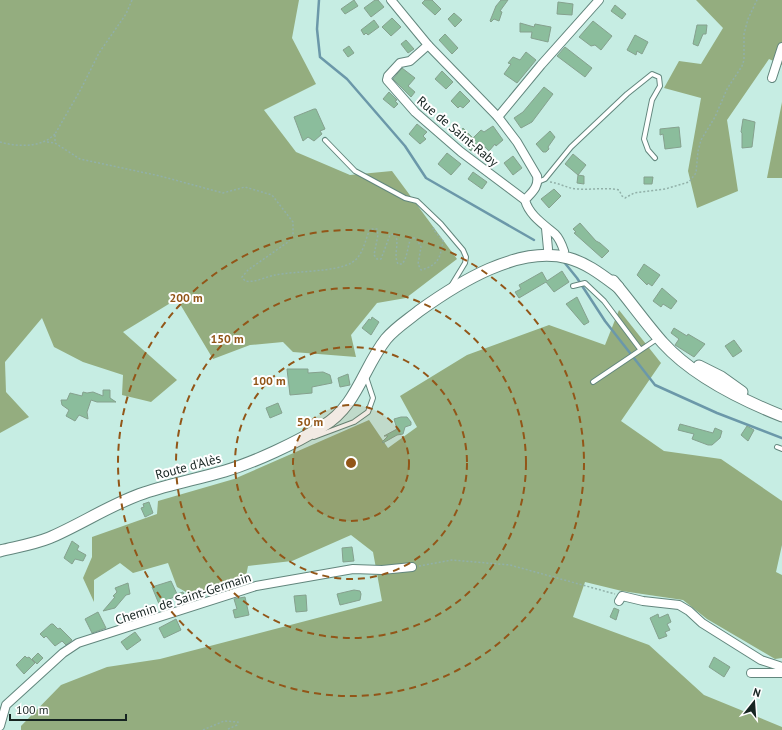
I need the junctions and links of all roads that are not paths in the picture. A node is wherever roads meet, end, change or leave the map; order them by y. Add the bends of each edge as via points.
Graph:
1 (390, 0) edge
2 (599, 0) edge
3 (428, 45) junction
4 (782, 47) edge
5 (772, 78) dead end
6 (498, 117) junction
7 (325, 140) dead end
8 (656, 158) dead end
9 (538, 182) junction
10 (526, 200) junction
11 (546, 228) junction
12 (548, 249) junction
13 (564, 251) junction
14 (488, 270) junction
15 (573, 286) dead end
16 (618, 287) junction
17 (449, 290) junction
18 (659, 337) junction
19 (639, 350) junction
20 (364, 378) junction
21 (593, 382) dead end
22 (782, 416) edge
23 (298, 441) junction
24 (777, 447) dead end
25 (782, 449) edge
26 (0, 551) edge
27 (412, 567) road end
28 (620, 599) road end
29 (782, 667) edge
30 (752, 673) dead end
31 (782, 673) edge
32 (0, 726) edge

1 - 3 street
2 - 6 street via 541,64
3 - 6 street
3 - 10 street, Rue de Saint-Raby via 410,61 400,63 387,80 415,112 461,152
4 - 5 street
6 - 9 street via 518,142
7 - 17 lane via 355,171 405,198 416,201 439,221 463,250 465,262
8 - 9 lane via 648,150 644,139 652,100 660,86 659,77 652,74 571,147 545,178
9 - 10 street
10 - 11 street via 527,208
11 - 12 street
11 - 13 street via 555,234
12 - 13 main road
12 - 14 main road via 528,249
13 - 16 main road via 595,266
14 - 16 main road via 524,258 555,256 581,263
14 - 17 main road, Route d'Alès
15 - 19 lane via 585,283 604,301
16 - 18 main road
17 - 20 main road, Route d'Alès via 399,326 386,339
18 - 19 lane
18 - 22 main road via 675,354 711,371 755,403
19 - 21 lane
20 - 23 main road, Route d'Alès via 343,411 326,425
20 - 23 lane via 371,387 373,398 368,412 354,422
23 - 26 main road, Route d'Alès via 227,470 143,493 47,539
24 - 25 lane
27 - 32 street, Chemin de Saint-Germain via 352,569 256,586 78,643 63,653 6,705
28 - 29 street via 679,605 702,623 761,660
30 - 31 street

